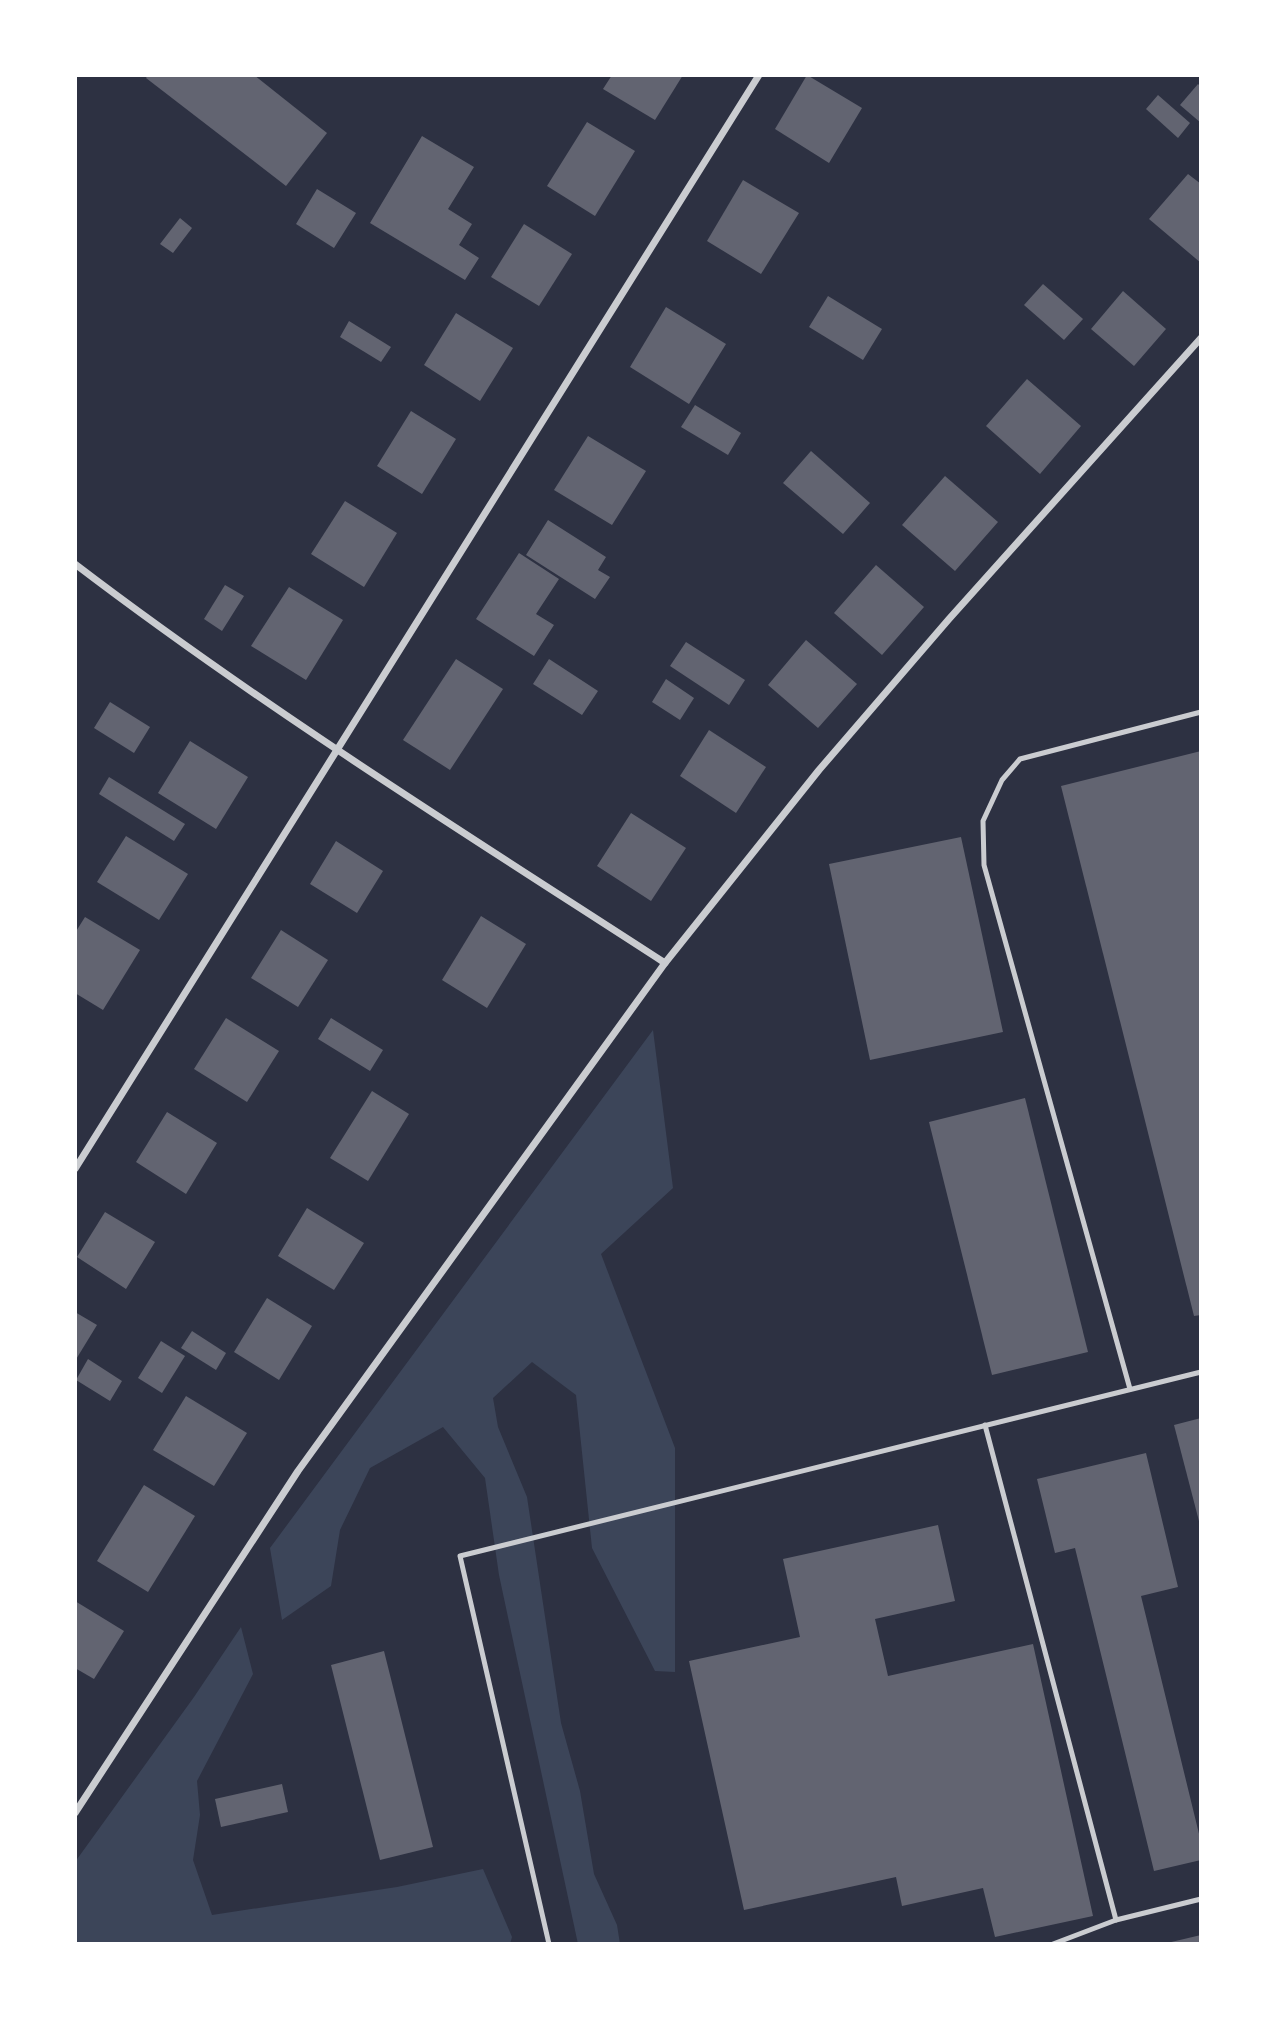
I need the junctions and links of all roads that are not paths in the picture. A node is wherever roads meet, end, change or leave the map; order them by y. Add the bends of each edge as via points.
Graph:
1 (759, 75) edge
2 (1201, 338) edge
3 (75, 564) edge
4 (1201, 712) edge
5 (338, 751) junction
6 (665, 963) junction
7 (75, 1169) edge
8 (1201, 1372) edge
9 (1130, 1389) junction
10 (985, 1425) junction
11 (75, 1813) edge
12 (1201, 1899) edge
13 (1116, 1920) junction
14 (549, 1944) edge
15 (1054, 1944) edge

1 - 5 street
2 - 6 street via 819,770
3 - 5 street
4 - 9 lane via 1020,759 1002,780 983,821 984,865
5 - 6 street
5 - 7 street
6 - 11 street via 298,1471
8 - 9 lane
9 - 10 lane
10 - 13 lane
10 - 14 lane via 460,1556
12 - 13 lane
13 - 15 lane

